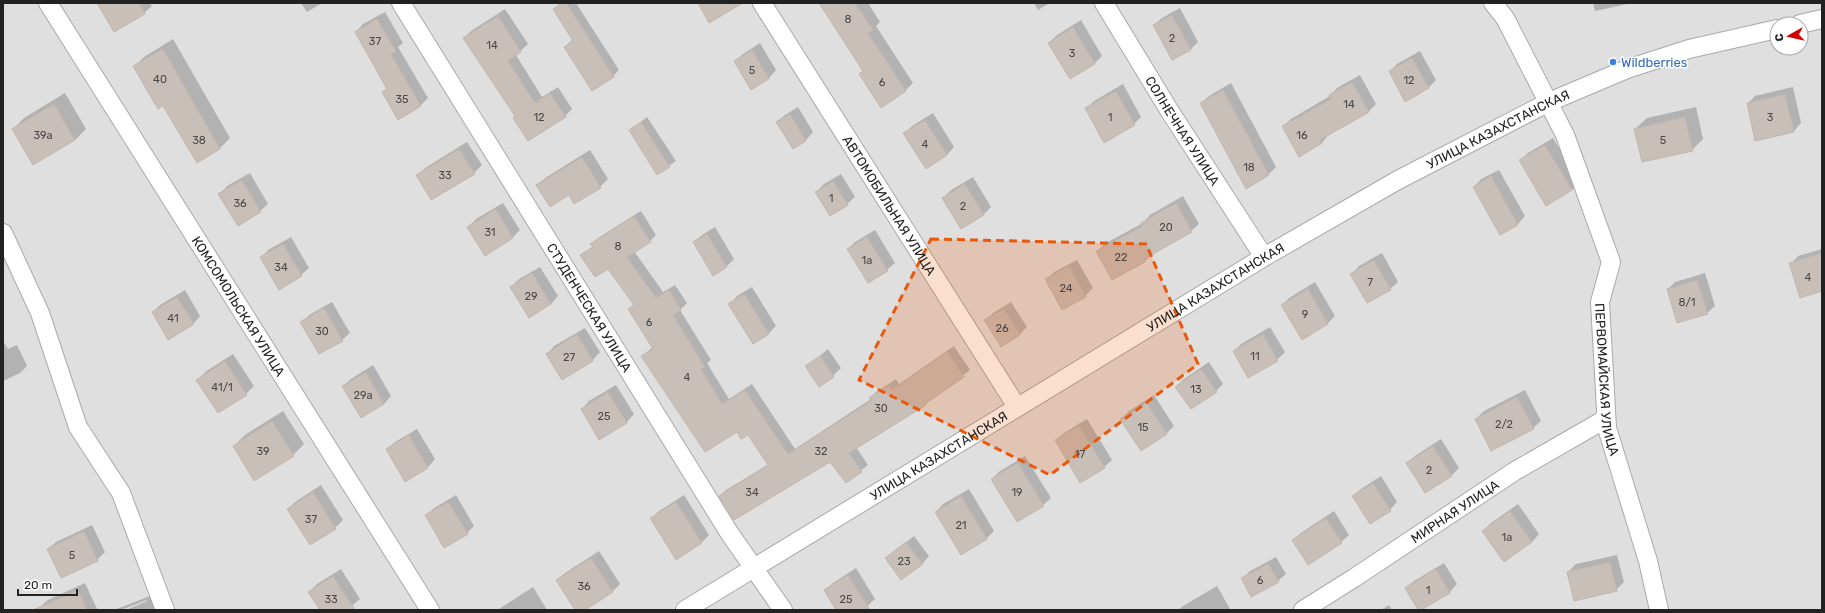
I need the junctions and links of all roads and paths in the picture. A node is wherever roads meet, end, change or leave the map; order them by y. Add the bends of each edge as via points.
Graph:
1 (48, 3) edge
2 (401, 3) edge
3 (762, 3) edge
4 (1104, 3) edge
5 (1493, 3) edge
6 (1822, 19) edge
7 (1809, 22) edge
8 (1769, 31) edge
9 (1549, 102) junction
10 (3, 233) edge
11 (1264, 257) junction
12 (1018, 407) junction
13 (1606, 415) junction
14 (754, 568) junction
15 (165, 610) edge
16 (430, 610) edge
17 (684, 610) edge
18 (783, 610) edge
19 (1303, 610) edge
20 (1659, 610) edge

1 - 16 street, КОМСОМОЛЬСКАЯ УЛИЦА
2 - 14 street, СТУДЕНЧЕСКАЯ УЛИЦА via 726,528
3 - 12 street, АВТОМОБИЛЬНАЯ УЛИЦА
4 - 11 street, СОЛНЕЧНАЯ УЛИЦА via 1169,110
5 - 9 street, ПЕРВОМАЙСКАЯ УЛИЦА via 1505,18
6 - 7 street
8 - 9 street, УЛИЦА КАЗАХСТАНСКАЯ via 1654,60
9 - 11 street, УЛИЦА КАЗАХСТАНСКАЯ via 1398,180
9 - 13 street, ПЕРВОМАЙСКАЯ УЛИЦА via 1565,135 1611,262 1600,302
10 - 15 street via 40,313 78,427 121,493
11 - 12 street, УЛИЦА КАЗАХСТАНСКАЯ
12 - 14 street, УЛИЦА КАЗАХСТАНСКАЯ
13 - 19 street, МИРНАЯ УЛИЦА via 1602,421 1514,471
13 - 20 street, ПЕРВОМАЙСКАЯ УЛИЦА via 1607,428 1648,561
14 - 17 street, УЛИЦА КАЗАХСТАНСКАЯ
14 - 18 street, СТУДЕНЧЕСКАЯ УЛИЦА

